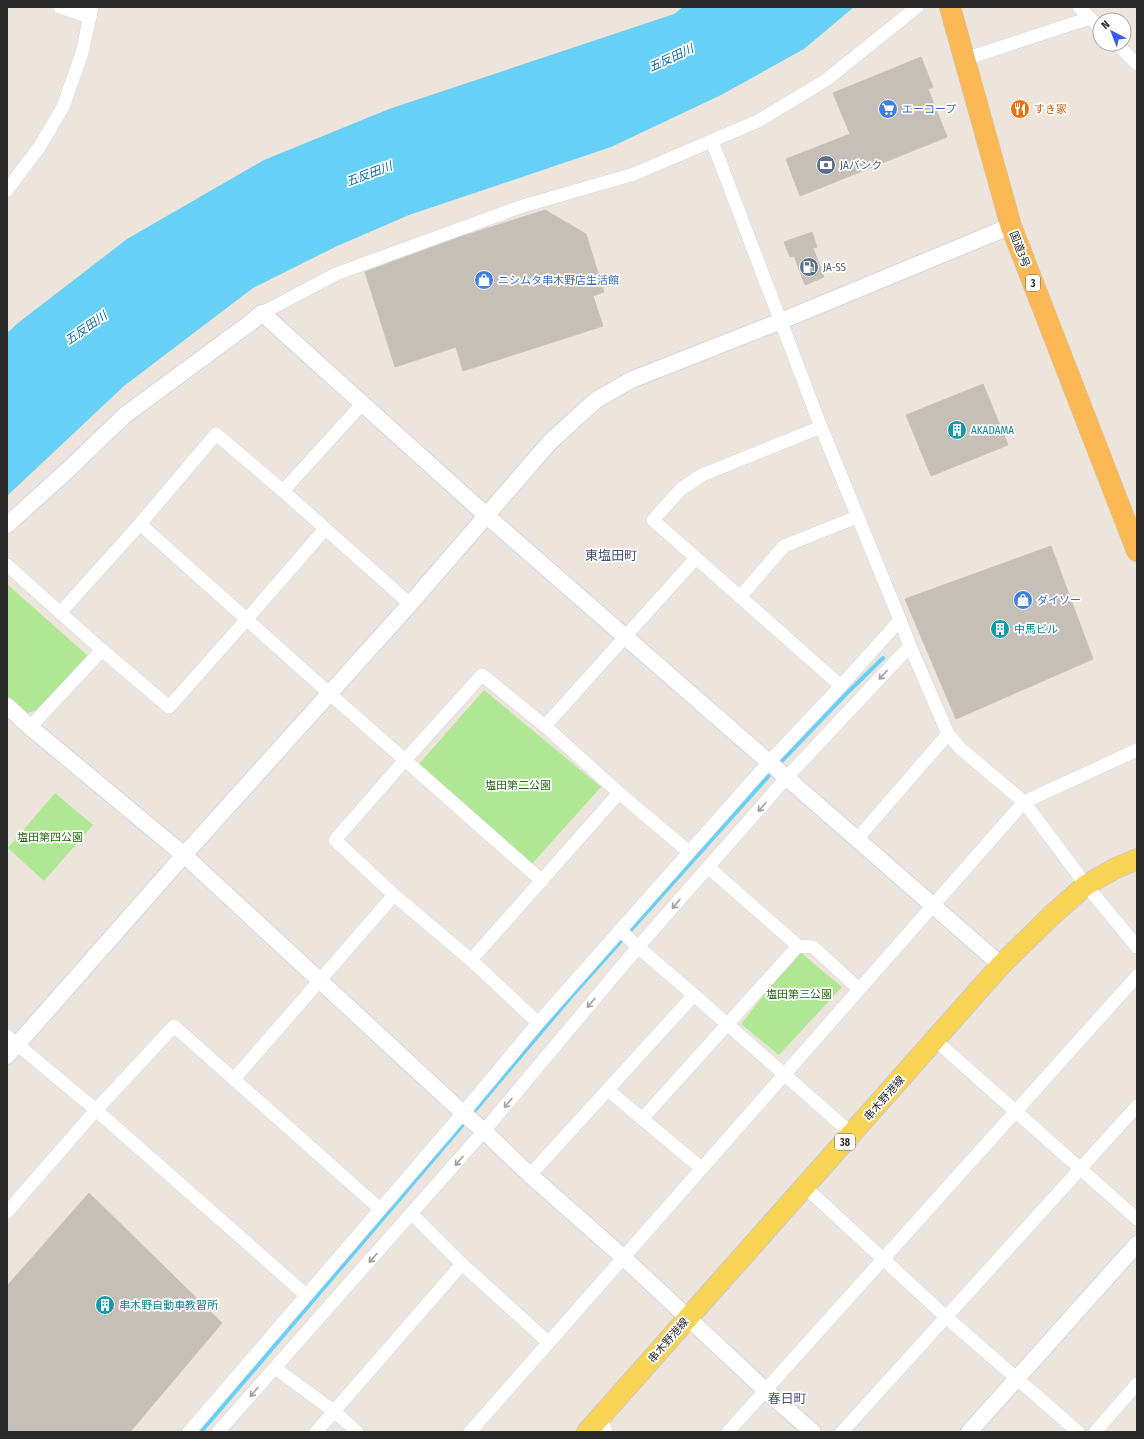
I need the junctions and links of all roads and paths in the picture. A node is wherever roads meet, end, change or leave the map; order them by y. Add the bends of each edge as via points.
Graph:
1 (60, 7) edge
2 (917, 7) edge
3 (950, 7) edge
4 (1079, 7) edge
5 (91, 12) edge
6 (1090, 18) joint
7 (1125, 52) edge
8 (965, 59) junction
9 (1136, 62) edge
10 (712, 141) junction
11 (7, 190) edge
12 (1011, 226) junction
13 (262, 313) junction
14 (781, 321) junction
15 (363, 403) junction
16 (821, 427) junction
17 (283, 491) junction
18 (487, 516) junction
19 (857, 517) junction
20 (140, 524) junction
21 (7, 525) edge
22 (325, 529) junction
23 (1137, 551) edge
24 (696, 558) junction
25 (7, 565) edge
26 (740, 596) junction
27 (410, 604) junction
28 (60, 613) junction
29 (247, 619) junction
30 (900, 620) junction
31 (625, 636) junction
32 (910, 646) junction
33 (102, 650) junction
34 (841, 686) junction
35 (330, 694) junction
36 (7, 706) edge
37 (545, 726) junction
38 (30, 727) junction
39 (948, 734) junction
40 (1137, 750) edge
41 (405, 760) junction
42 (769, 762) junction
43 (787, 777) junction
44 (619, 794) junction
45 (1024, 802) junction
46 (857, 839) junction
47 (689, 852) junction
48 (184, 855) junction
49 (1137, 859) edge
50 (708, 868) junction
51 (542, 881) junction
52 (1086, 885) junction
53 (394, 895) junction
54 (933, 905) junction
55 (620, 930) junction
56 (798, 946) junction
57 (638, 947) junction
58 (1137, 947) edge
59 (472, 960) junction
60 (1001, 965) junction
61 (1137, 976) edge
62 (320, 980) junction
63 (859, 989) junction
64 (694, 995) junction
65 (538, 1023) junction
66 (727, 1024) junction
67 (935, 1040) junction
68 (10, 1046) edge
69 (784, 1074) junction
70 (234, 1079) junction
71 (608, 1090) junction
72 (1137, 1106) edge
73 (96, 1110) junction
74 (1016, 1112) junction
75 (463, 1113) junction
76 (642, 1119) junction
77 (484, 1131) junction
78 (852, 1134) junction
79 (701, 1168) junction
80 (1080, 1169) junction
81 (530, 1175) junction
82 (805, 1187) junction
83 (380, 1209) junction
84 (7, 1212) edge
85 (412, 1214) junction
86 (1137, 1219) edge
87 (1137, 1244) edge
88 (623, 1257) junction
89 (883, 1259) junction
90 (462, 1264) junction
91 (306, 1295) junction
92 (946, 1317) junction
93 (687, 1319) junction
94 (548, 1342) junction
95 (274, 1368) junction
96 (1016, 1378) junction
97 (1137, 1384) edge
98 (765, 1390) junction
99 (335, 1412) junction
100 (603, 1424) edge
101 (189, 1432) edge
102 (218, 1432) edge
103 (316, 1432) edge
104 (357, 1432) edge
105 (470, 1432) edge
106 (587, 1432) edge
107 (728, 1432) edge
108 (813, 1432) edge
109 (842, 1432) edge
110 (969, 1432) edge
111 (1078, 1432) edge
112 (1095, 1432) edge

1 - 5 street
2 - 10 street via 826,80 758,121
3 - 8 highway, 国道3号 / 3
4 - 6 street
5 - 11 street via 82,53 63,107 40,146
6 - 8 street
7 - 9 street
8 - 12 highway, 国道3号 / 3
10 - 13 street via 634,174 523,206 336,274
10 - 14 street
12 - 14 street
12 - 23 highway, 国道3号 / 3
13 - 15 street
13 - 21 street via 126,414
14 - 16 street
14 - 18 street via 631,380 596,400 550,442
15 - 17 street
15 - 18 street
16 - 19 street
16 - 24 street via 702,475 681,489 653,520
17 - 20 street via 216,434
17 - 22 street
18 - 27 street
18 - 31 street
19 - 26 street via 784,546
19 - 30 street
20 - 28 street
20 - 29 street
22 - 27 street
22 - 29 street
24 - 26 street
24 - 31 street
25 - 28 street
26 - 34 street
27 - 35 street
28 - 33 street
29 - 33 street via 169,707
29 - 35 street
30 - 32 street
30 - 34 street
31 - 37 street
31 - 42 street
32 - 39 street
32 -> 43 street
33 - 38 street
34 - 42 street
35 - 41 street
35 - 48 street
36 - 38 street
37 - 41 street via 482,675
37 - 44 street
38 - 48 street
39 - 45 street via 960,748
39 - 46 street
40 - 45 street
41 - 51 street
41 - 53 street via 335,840
42 - 43 street
42 - 47 street
43 - 46 street
43 -> 50 street
44 - 47 street
44 - 51 street
45 - 52 street
45 - 54 street
46 - 54 street
47 - 55 street
48 - 62 street
48 - 68 street
49 - 52 main road, 串木野港線 / 38
50 - 56 street
50 -> 57 street
51 - 59 street
52 - 58 street
52 - 60 main road, 串木野港線 / 38
53 - 59 street
53 - 62 street
54 - 60 street
54 - 63 street
55 - 57 street
55 - 65 street
56 - 63 street via 812,947
56 - 66 street
57 - 64 street
57 -> 77 street
59 - 65 street
60 - 67 main road, 串木野港線 / 38
61 - 74 street
62 - 70 street
62 - 75 street
63 - 69 street
64 - 66 street
64 - 71 street
65 - 75 street
66 - 69 street
66 - 76 street
67 - 74 street
67 - 78 main road, 串木野港線 / 38
68 - 73 street
69 - 78 street
69 - 79 street
70 - 73 street via 174,1026
70 - 83 street
71 - 76 street
71 - 81 street
72 - 80 street
73 - 84 street
73 - 91 street
74 - 80 street
74 - 89 street
75 - 77 street
75 - 83 street
76 - 79 street
77 - 81 street
77 -> 85 street
78 - 82 main road, 串木野港線 / 38
79 - 88 street
80 - 86 street
80 - 92 street
81 - 88 street
82 - 89 street
82 - 93 main road, 串木野港線 / 38
83 - 91 street
85 - 90 street
85 -> 95 street
87 - 96 street
88 - 93 street
88 - 94 street
89 - 92 street
89 - 98 street
90 - 94 street
90 - 99 street
91 - 101 street
92 - 96 street
92 - 109 street
93 - 98 street
93 - 100 main road, 串木野港線 / 38
94 - 105 street
95 - 99 street
95 -> 102 street
96 - 110 street
96 - 111 street
97 - 112 street
98 - 107 street
98 - 108 street
99 - 103 street
99 - 104 street
100 - 106 main road, 串木野港線 / 38

